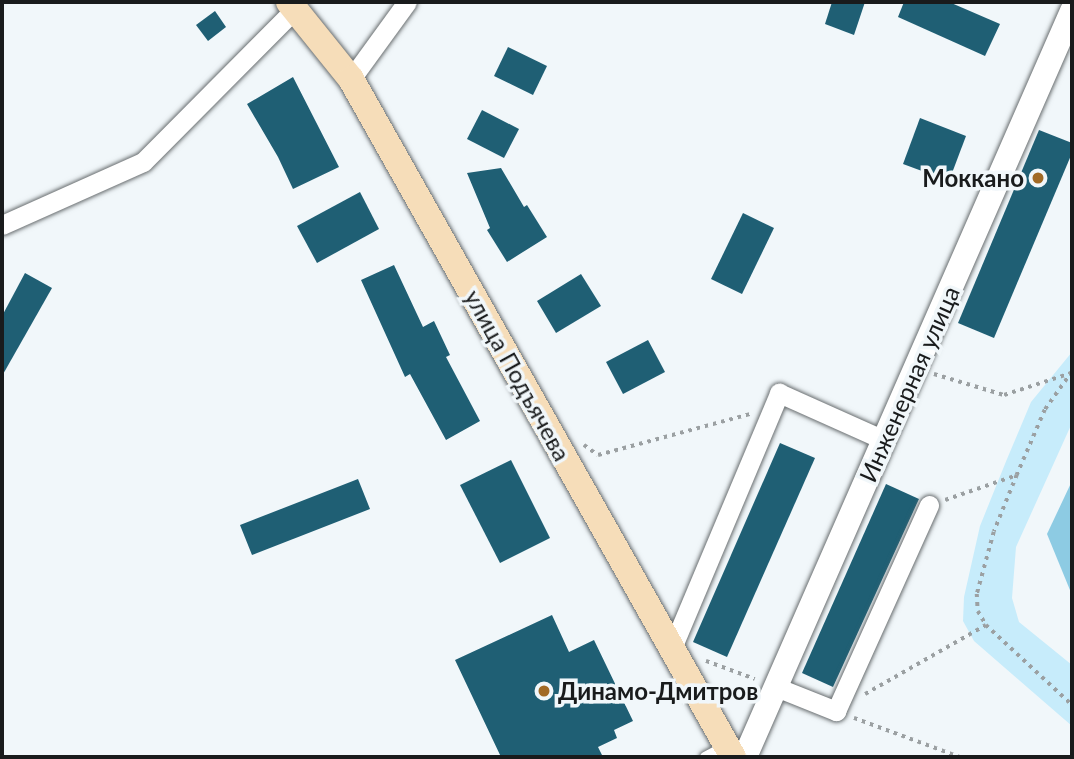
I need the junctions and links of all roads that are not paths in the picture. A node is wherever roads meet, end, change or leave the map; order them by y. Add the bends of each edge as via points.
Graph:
1 (407, 2) edge
2 (293, 5) edge
3 (1072, 11) edge
4 (351, 79) junction
5 (2, 225) edge
6 (884, 440) junction
7 (929, 505) road end
8 (672, 648) junction
9 (776, 687) junction
10 (728, 754) edge

1 - 4 street
2 - 4 main road, улица Подъячева
2 - 5 street via 143,162
3 - 6 street, Инженерная улица
4 - 8 main road, улица Подъячева
6 - 8 street via 779,393
6 - 9 street, Инженерная улица
7 - 9 street via 836,711
8 - 10 main road, улица Подъячева
9 - 10 street, Инженерная улица

